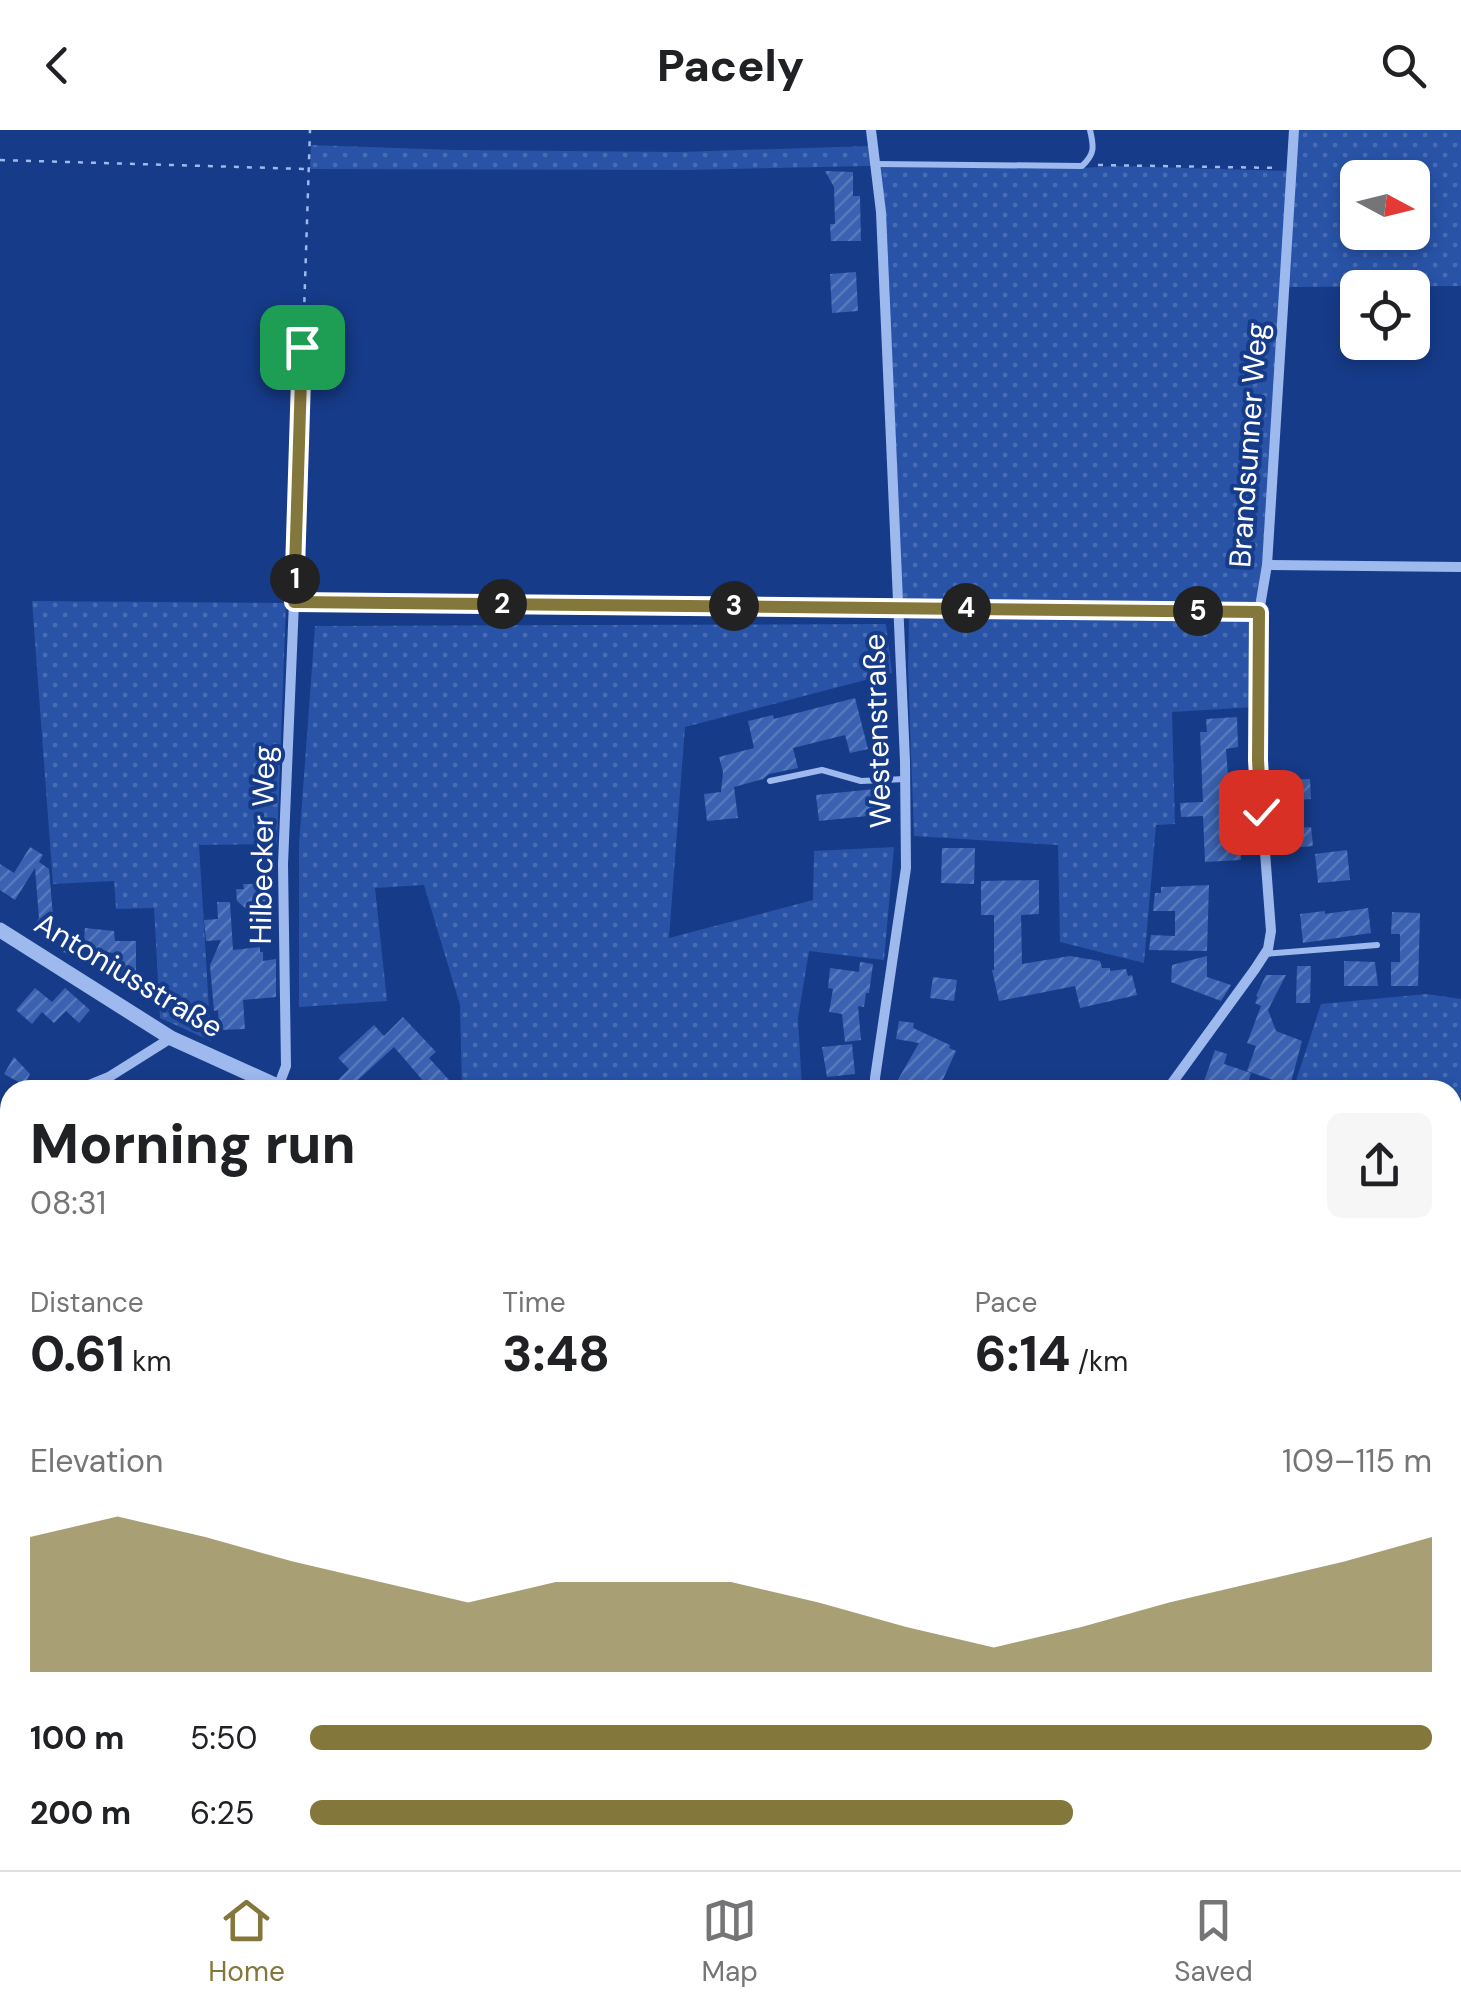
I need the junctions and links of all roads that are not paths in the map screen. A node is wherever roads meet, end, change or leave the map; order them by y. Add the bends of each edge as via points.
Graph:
1 (871, 130) edge
2 (1090, 130) edge
3 (1294, 130) edge
4 (876, 164) junction
5 (1266, 565) junction
6 (1461, 568) edge
7 (899, 608) junction
8 (1259, 612) junction
9 (905, 778) junction
10 (770, 781) dead end
11 (0, 930) edge
12 (1377, 945) dead end
13 (1265, 954) junction
14 (172, 1038) junction
15 (102, 1080) edge
16 (262, 1080) edge
17 (283, 1080) edge
18 (875, 1080) edge
19 (1174, 1080) edge

1 - 4 street, Westenstraße
2 - 4 lane via 1095,149 1082,166
3 - 5 street, Brandsunner Weg
4 - 7 street, Westenstraße
5 - 6 street
5 - 8 street, Brandsunner Weg
7 - 8 street
7 - 9 street, Westenstraße
7 - 17 street, Hilbecker Weg via 294,602
8 - 13 street, Brandsunner Weg via 1258,760 1272,931
9 - 10 lane via 866,782 822,770
9 - 18 street, Westenstraße via 906,868
11 - 14 street, Antoniusstraße
12 - 13 lane
13 - 19 street
14 - 15 street
14 - 16 street, Antoniusstraße

